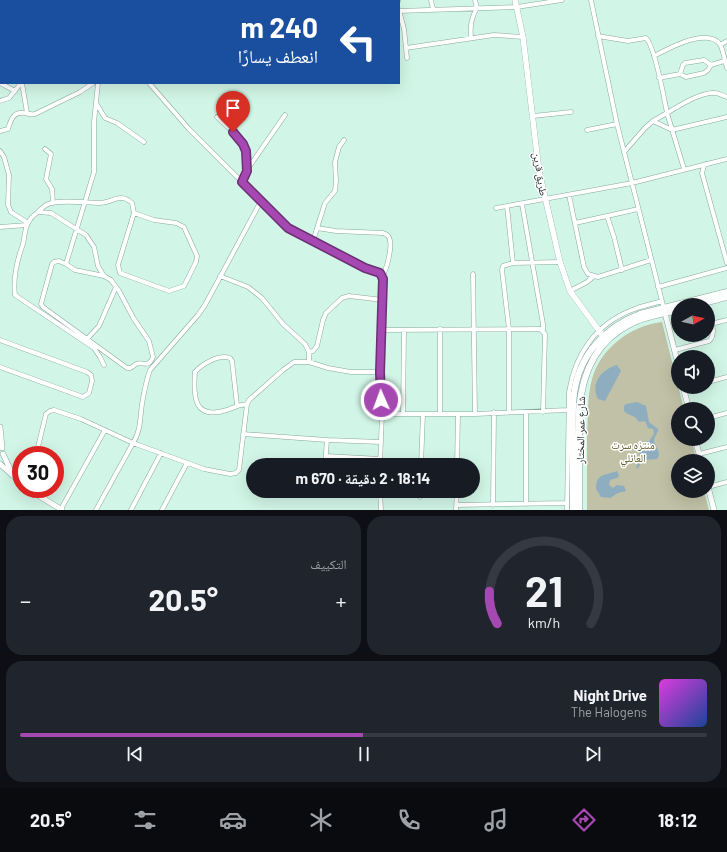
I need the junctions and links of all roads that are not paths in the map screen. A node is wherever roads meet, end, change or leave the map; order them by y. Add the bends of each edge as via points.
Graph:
1 (431, 0) edge
2 (475, 0) edge
3 (515, 0) edge
4 (562, 0) edge
5 (591, 0) edge
6 (517, 7) junction
7 (477, 8) junction
8 (433, 9) junction
9 (400, 10) edge
10 (400, 14) edge
11 (598, 36) junction
12 (523, 37) junction
13 (471, 38) junction
14 (727, 41) edge
15 (720, 45) junction
16 (406, 48) junction
17 (654, 56) junction
18 (407, 58) dead end
19 (724, 61) junction
20 (710, 64) junction
21 (727, 68) edge
22 (680, 74) junction
23 (659, 78) junction
24 (2, 84) edge
25 (21, 84) edge
26 (22, 84) edge
27 (92, 84) edge
28 (98, 84) edge
29 (150, 84) edge
30 (15, 91) junction
31 (727, 97) edge
32 (0, 102) edge
33 (96, 103) junction
34 (571, 112) dead end
35 (667, 112) junction
36 (27, 113) junction
37 (285, 115) dead end
38 (533, 116) junction
39 (217, 117) dead end
40 (727, 117) edge
41 (653, 121) junction
42 (617, 124) junction
43 (587, 130) dead end
44 (672, 130) junction
45 (0, 131) edge
46 (344, 140) dead end
47 (144, 142) dead end
48 (45, 149) dead end
49 (0, 151) edge
50 (624, 152) junction
51 (727, 159) edge
52 (709, 163) junction
53 (684, 169) junction
54 (247, 171) junction
55 (242, 182) junction
56 (632, 183) junction
57 (569, 195) junction
58 (545, 200) junction
59 (261, 201) junction
60 (84, 202) junction
61 (53, 203) junction
62 (522, 204) junction
63 (507, 206) junction
64 (496, 208) dead end
65 (638, 209) junction
66 (38, 212) junction
67 (134, 213) junction
68 (608, 216) junction
69 (575, 222) junction
70 (27, 224) junction
71 (0, 226) edge
72 (317, 228) junction
73 (76, 230) junction
74 (727, 240) edge
75 (313, 241) junction
76 (721, 242) junction
77 (651, 260) junction
78 (560, 262) junction
79 (513, 263) junction
80 (532, 263) junction
81 (727, 263) edge
82 (66, 264) junction
83 (727, 268) edge
84 (622, 270) junction
85 (473, 274) dead end
86 (104, 276) junction
87 (220, 276) junction
88 (382, 276) junction
89 (593, 277) junction
90 (116, 286) junction
91 (658, 287) junction
92 (570, 291) junction
93 (727, 292) edge
94 (727, 297) edge
95 (714, 298) edge
96 (382, 300) junction
97 (715, 300) edge
98 (671, 306) edge
99 (664, 307) junction
100 (671, 308) edge
101 (727, 320) edge
102 (715, 323) edge
103 (474, 328) junction
104 (440, 329) junction
105 (510, 329) junction
106 (381, 330) junction
107 (404, 330) junction
108 (543, 330) junction
109 (600, 333) junction
110 (87, 339) junction
111 (0, 340) edge
112 (705, 342) edge
113 (675, 350) joint
114 (309, 352) junction
115 (309, 362) junction
116 (580, 362) junction
117 (104, 365) dead end
118 (0, 368) edge
119 (380, 372) junction
120 (727, 377) edge
121 (715, 380) edge
122 (247, 404) junction
123 (237, 405) junction
124 (568, 410) junction
125 (494, 412) junction
126 (509, 412) junction
127 (526, 412) junction
128 (543, 412) junction
129 (727, 413) edge
130 (382, 414) junction
131 (403, 414) junction
132 (423, 414) junction
133 (440, 414) junction
134 (458, 414) junction
135 (475, 414) junction
136 (715, 416) edge
137 (0, 427) edge
138 (105, 430) junction
139 (243, 434) junction
140 (327, 440) junction
141 (381, 442) junction
142 (133, 443) junction
143 (1, 446) edge
144 (38, 446) edge
145 (697, 446) edge
146 (727, 448) edge
147 (161, 453) junction
148 (3, 454) junction
149 (699, 454) joint
150 (326, 456) joint
151 (362, 458) edge
152 (380, 458) edge
153 (421, 458) edge
154 (457, 458) edge
155 (0, 460) edge
156 (187, 463) junction
157 (0, 464) edge
158 (12, 471) edge
159 (12, 473) edge
160 (727, 482) edge
161 (715, 485) edge
162 (43, 498) edge
163 (380, 498) edge
164 (457, 498) edge
165 (711, 498) edge
166 (567, 503) junction
167 (457, 504) junction
168 (513, 504) junction
169 (526, 504) junction
170 (493, 505) junction
171 (62, 510) edge
172 (96, 510) edge
173 (131, 510) edge
174 (162, 510) edge
175 (381, 510) edge
176 (456, 510) edge
177 (514, 510) edge
178 (567, 510) edge
179 (573, 510) edge
180 (579, 510) edge
181 (714, 510) edge

1 - 8 street
2 - 7 street
3 - 6 main road, طريق قرين
4 - 6 street
5 - 11 street
6 - 7 street
6 - 12 main road, طريق قرين
7 - 8 street
7 - 13 street via 470,24
8 - 9 street
10 - 16 street
11 - 17 street via 628,41 646,38
11 - 42 street
12 - 13 street via 494,35
12 - 38 main road, طريق قرين
13 - 16 street
14 - 15 street
15 - 17 street via 700,38 677,44
15 - 19 street
16 - 18 street
17 - 23 street
19 - 20 street
19 - 21 street
20 - 22 street via 704,73 686,76
20 - 22 street via 704,60 685,63
22 - 23 street
23 - 35 street
24 - 30 street
25 - 30 street
26 - 36 street
27 - 36 street via 35,114
28 - 33 street
29 - 55 street
30 - 32 street via 9,98
31 - 35 street via 716,93 708,94 691,99
33 - 47 street via 105,118 117,123
33 - 60 street via 94,172
34 - 38 street
35 - 41 street
35 - 44 street
36 - 45 street via 15,115 8,129
37 - 54 street
38 - 58 main road, طريق قرين
39 - 54 street via 245,148
40 - 44 street
41 - 44 street
41 - 50 street
42 - 43 street
42 - 50 street
44 - 53 street
46 - 72 street via 335,162 335,191 325,203
48 - 61 street via 51,154 46,179 52,189
49 - 70 street via 8,170 8,205 11,212
50 - 56 street
51 - 52 street
52 - 53 street
52 - 76 street via 704,166 702,173
53 - 56 street
54 - 55 street
55 - 59 street
56 - 57 street
56 - 65 street
57 - 58 street
57 - 69 street
58 - 62 street
58 - 78 main road, طريق قرين
59 - 75 street via 288,228
59 - 87 street
60 - 61 street
60 - 67 street via 106,203 121,198 132,203
60 - 73 street
61 - 66 street
62 - 63 street
62 - 80 street
63 - 64 street
63 - 79 street
65 - 68 street
65 - 77 street
66 - 70 street
66 - 73 street via 51,213
67 - 67 street via 184,227 197,256 184,286 169,291 120,273 118,265
68 - 69 street
68 - 84 street
69 - 89 street via 586,272
70 - 71 street
70 - 117 street via 16,271 15,295 94,348
72 - 75 street
72 - 88 street via 387,234 390,244 388,264
73 - 82 street
73 - 86 street via 83,233 91,242 98,266
74 - 76 street
75 - 88 street
76 - 81 street
77 - 84 street
77 - 91 street
78 - 80 street
78 - 92 main road, طريق قرين
79 - 80 street
79 - 105 street via 503,266 502,270
80 - 108 street
82 - 86 street via 75,270
82 - 110 street via 52,264 41,304
83 - 91 street
84 - 89 street
85 - 103 street
86 - 90 street
87 - 114 street via 255,292 283,324 301,339
87 - 142 street via 198,315 150,370 142,403 140,426
88 - 96 street
89 - 92 street
90 - 110 street via 99,326
90 - 110 street via 149,342 153,360 127,368
91 - 99 street
92 - 109 main road, طريق قرين
93 - 95 main road
94 - 97 main road
96 - 106 street
96 - 114 street via 349,296 342,298 326,313 317,346
98 - 99 main road
99 - 100 main road, شارع عمر المختار
99 - 109 main road via 633,313
99 - 113 street
99 - 180 main road, شارع عمر المختار via 619,331 596,353 589,366 582,387 579,410
101 - 102 street
103 - 104 street
103 - 105 street
103 - 135 street
104 - 107 street
104 - 133 street
105 - 108 street
105 - 126 street
106 - 107 street
106 - 119 street
107 - 131 street
108 - 128 street
109 - 116 main road via 591,350
111 - 118 street via 87,372 91,376 92,384 89,393 83,397
112 - 113 street
114 - 115 street
115 - 119 street via 351,372
115 - 122 street via 299,361 290,364
116 - 124 street via 571,377
116 - 179 main road via 574,394
119 - 130 street
120 - 121 street
122 - 123 street
122 - 139 street
123 - 123 street via 218,412 200,409 196,398 194,372 218,358 230,358
124 - 128 street
124 - 166 street
125 - 126 street
125 - 135 street
125 - 170 street
126 - 127 street
127 - 128 street
127 - 169 street
129 - 136 street
130 - 131 street
130 - 141 street
131 - 132 street
132 - 133 street
132 - 153 street
133 - 134 street
134 - 135 street
134 - 154 street
137 - 143 street
138 - 142 street
138 - 144 street via 59,411 50,411 46,414
138 - 171 street
139 - 140 street
139 - 156 street via 239,470 236,473 204,469
140 - 141 street
140 - 150 street
141 - 152 street
142 - 147 street
142 - 172 street
143 - 148 street
145 - 149 street
146 - 149 street
147 - 156 street
147 - 173 street
148 - 155 street
148 - 158 street
150 - 151 street
156 - 174 street
157 - 159 street
160 - 161 street
162 - 171 street
163 - 175 street
164 - 167 street
165 - 181 street
166 - 169 street
166 - 178 street
167 - 170 street
167 - 176 street
168 - 169 street
168 - 170 street
168 - 177 street

